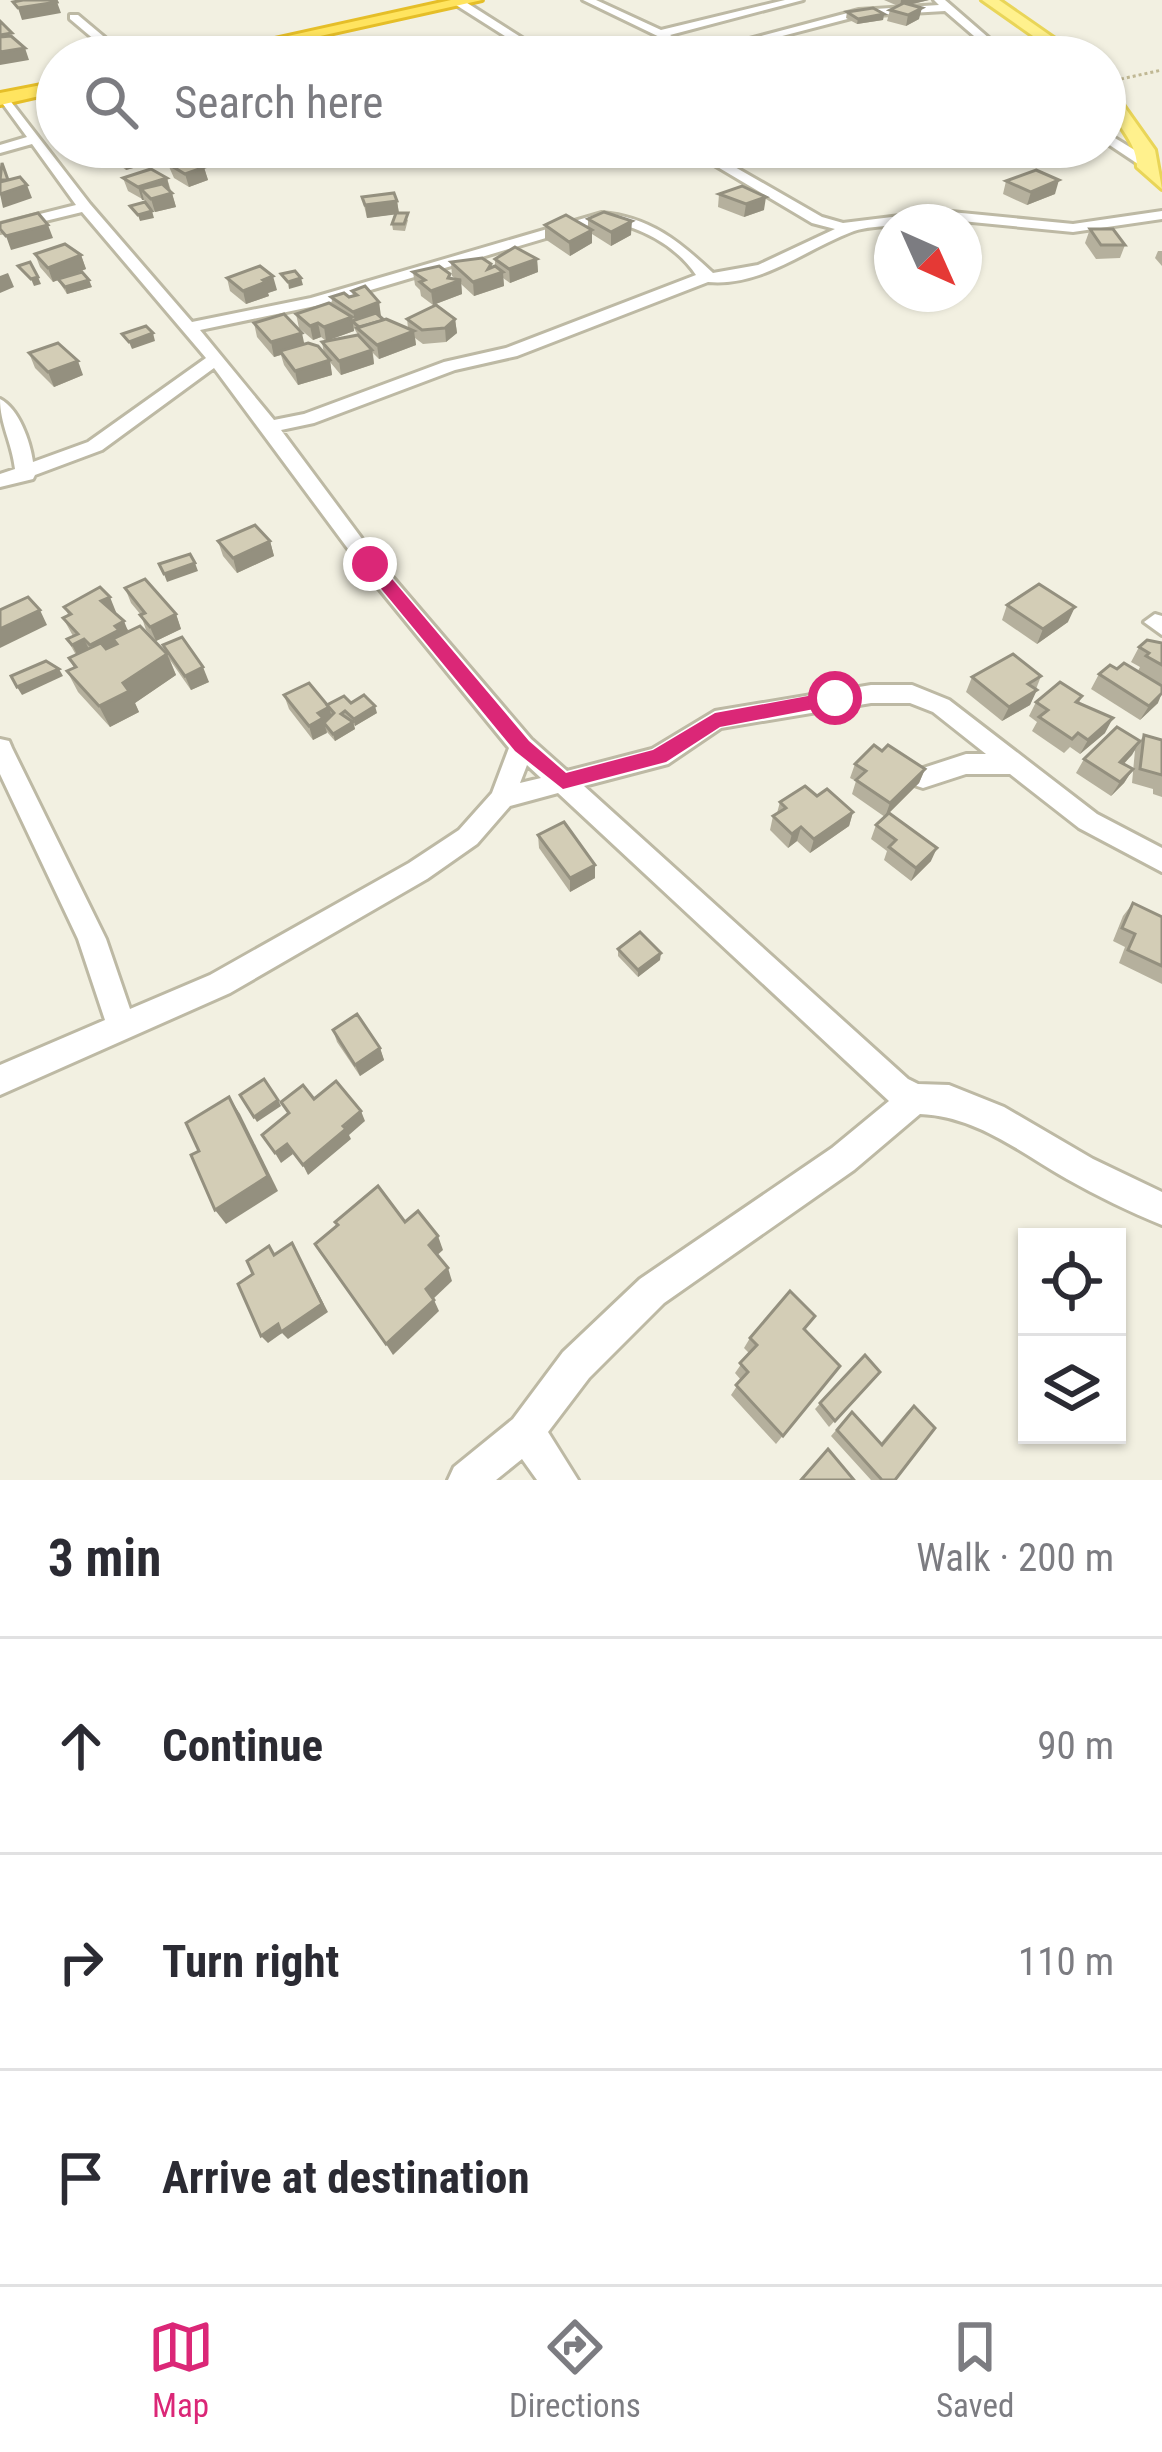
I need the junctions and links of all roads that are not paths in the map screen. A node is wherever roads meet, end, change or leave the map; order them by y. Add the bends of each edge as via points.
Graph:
1 (588, 0) edge
2 (798, 0) edge
3 (989, 0) edge
4 (467, 2) edge
5 (941, 4) edge
6 (74, 17) dead end
7 (659, 34) junction
8 (97, 36) edge
9 (313, 36) edge
10 (516, 36) edge
11 (663, 36) edge
12 (774, 36) edge
13 (980, 36) edge
14 (1042, 36) edge
15 (36, 92) edge
16 (3, 99) edge
17 (1126, 115) edge
18 (35, 139) joint
19 (0, 149) edge
20 (1126, 150) edge
21 (1145, 163) junction
22 (57, 168) edge
23 (728, 168) edge
24 (1162, 183) edge
25 (86, 207) junction
26 (1162, 215) edge
27 (818, 220) junction
28 (851, 227) junction
29 (0, 228) edge
30 (826, 238) junction
31 (706, 277) junction
32 (190, 327) junction
33 (214, 360) junction
34 (0, 404) edge
35 (267, 428) junction
36 (26, 475) junction
37 (0, 481) edge
38 (522, 746) junction
39 (0, 748) edge
40 (1012, 764) junction
41 (923, 778) edge
42 (563, 782) junction
43 (502, 798) junction
44 (1162, 861) edge
45 (122, 1024) junction
46 (0, 1080) edge
47 (915, 1099) junction
48 (1162, 1209) edge
49 (526, 1432) junction
50 (467, 1480) edge
51 (560, 1480) edge

1 - 7 street
2 - 7 street
3 - 14 main road
4 - 9 highway
4 - 10 street
5 - 12 street via 859,13
5 - 13 street
6 - 8 street
7 - 11 street
15 - 16 highway
16 - 18 street
17 - 21 main road
18 - 19 street
20 - 21 street
21 - 24 main road
22 - 25 street
23 - 27 street
25 - 29 street
25 - 32 street
26 - 28 street via 1073,227 940,215
27 - 28 street
27 - 30 street
28 - 30 street
30 - 31 street via 746,272
31 - 32 street via 690,256 647,231 602,218 314,302
31 - 35 street via 512,352
32 - 33 street
33 - 35 street
33 - 36 street via 95,446
34 - 36 street
35 - 38 street
36 - 37 street
38 - 42 street
38 - 43 street
39 - 45 street via 92,939
40 - 41 street via 966,764
40 - 42 street via 928,699 872,694 715,720 659,757
40 - 44 street via 1100,829
42 - 43 street
42 - 47 street
43 - 45 street via 468,837 418,872 220,984
45 - 46 street
47 - 48 street via 949,1100 993,1118
47 - 49 street via 843,1160 652,1291 576,1365
49 - 50 street
49 - 51 street

